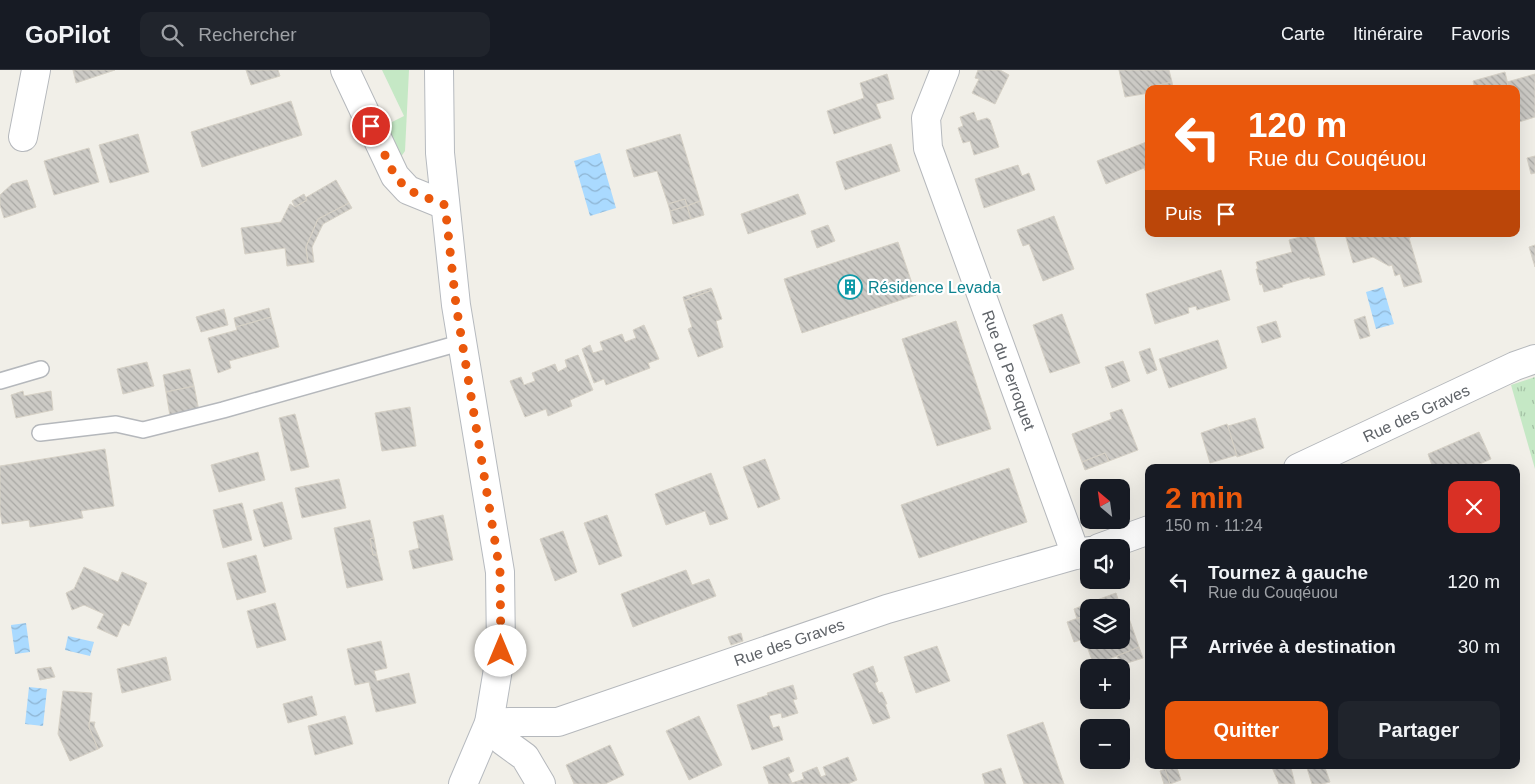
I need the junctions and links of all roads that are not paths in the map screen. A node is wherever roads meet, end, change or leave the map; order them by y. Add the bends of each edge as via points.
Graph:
1 (36, 70) edge
2 (345, 70) edge
3 (440, 70) edge
4 (945, 70) edge
5 (23, 137) dead end
6 (445, 205) junction
7 (463, 342) junction
8 (1535, 359) edge
9 (41, 369) dead end
10 (0, 381) edge
11 (40, 433) dead end
12 (1307, 464) edge
13 (1145, 531) edge
14 (1083, 539) edge
15 (1123, 539) edge
16 (1080, 553) edge
17 (489, 724) junction
18 (463, 784) edge
19 (541, 784) edge

1 - 5 street
2 - 6 street via 395,176 408,190
3 - 6 street via 440,153
4 - 14 street, Rue du Perroquet via 926,118 928,148
6 - 7 street
7 - 11 lane via 143,430 116,424
7 - 17 street via 500,572 501,651
8 - 12 street, Rue des Graves
9 - 10 lane
13 - 15 street, Rue des Graves
16 - 17 street, Rue des Graves via 887,609 558,722
17 - 18 street
17 - 19 street via 503,741 525,757

